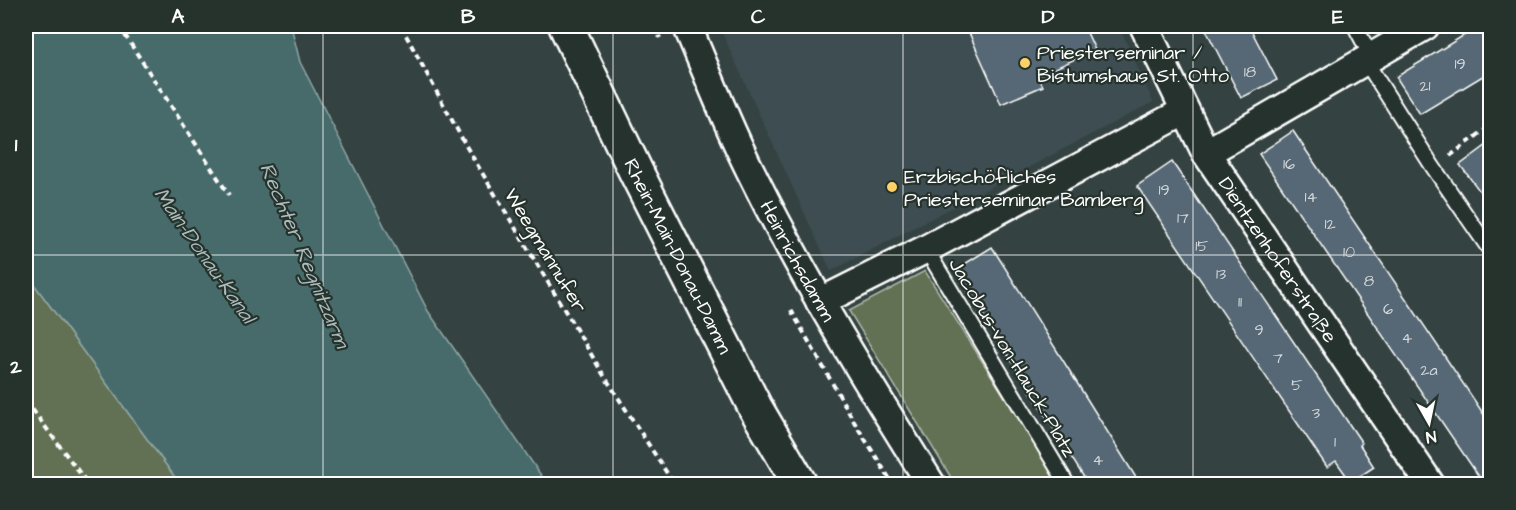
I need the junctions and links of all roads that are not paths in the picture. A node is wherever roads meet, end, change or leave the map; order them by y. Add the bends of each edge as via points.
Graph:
1 (566, 26) edge
2 (687, 26) edge
3 (1144, 26) edge
4 (1355, 26) edge
5 (1425, 26) edge
6 (1369, 60) junction
7 (1185, 111) junction
8 (1206, 153) junction
9 (926, 249) junction
10 (1491, 250) edge
11 (820, 302) junction
12 (800, 484) edge
13 (931, 484) edge
14 (1067, 484) edge
15 (1430, 484) edge

1 - 12 street, Rhein-Main-Donau-Damm via 755,407
2 - 11 street, Heinrichsdamm via 749,170
3 - 7 street, Dientzenhoferstraße
4 - 6 lane
5 - 6 street
6 - 8 street
6 - 10 lane via 1433,167
7 - 8 street, Dientzenhoferstraße
7 - 9 street
8 - 15 street, Dientzenhoferstraße
9 - 11 street
9 - 14 lane, Jacobus-von-Hauck-Platz
11 - 13 street, Heinrichsdamm

